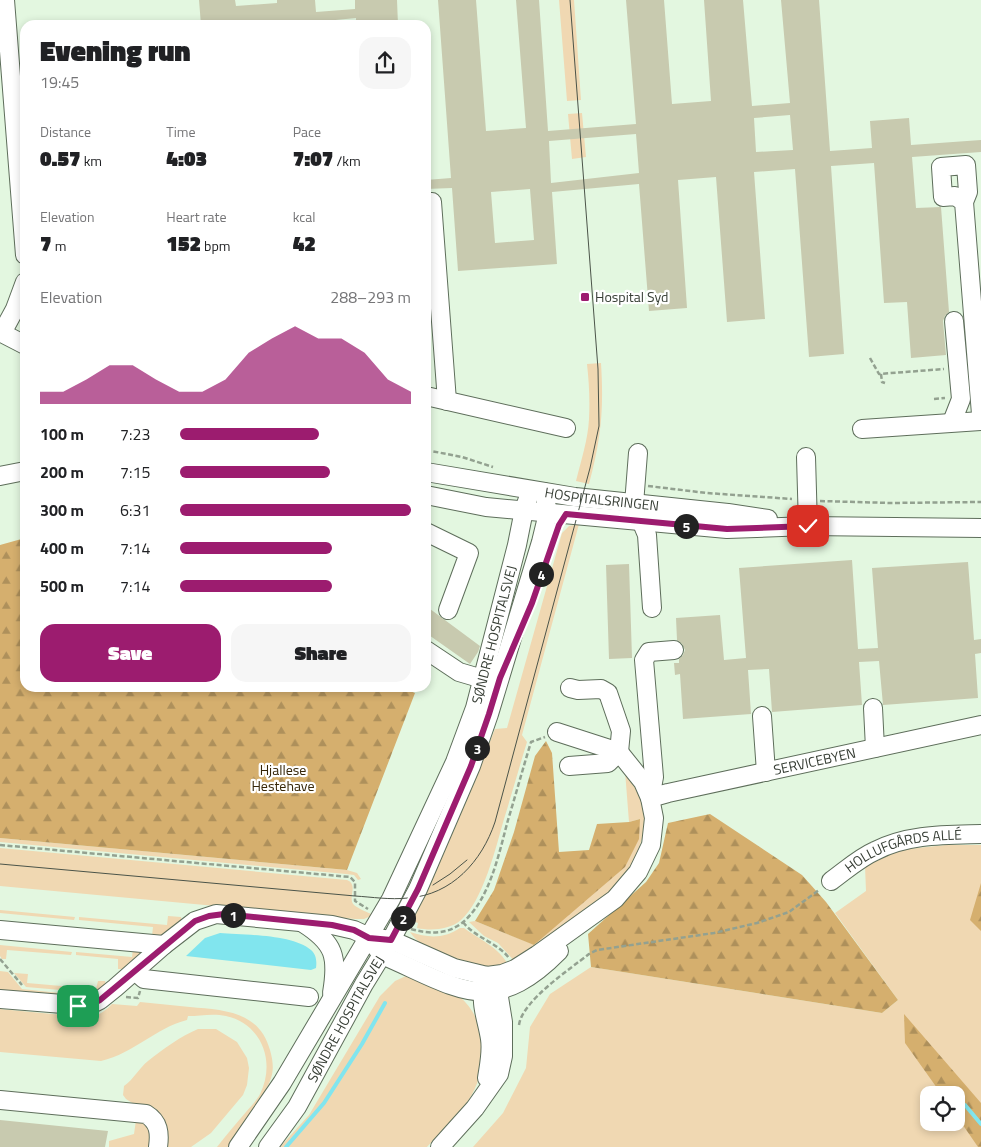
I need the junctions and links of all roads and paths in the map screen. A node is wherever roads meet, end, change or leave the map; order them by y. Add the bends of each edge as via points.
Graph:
1 (5, 0) edge
2 (20, 191) edge
3 (432, 202) dead end
4 (964, 202) dead end
5 (20, 296) edge
6 (954, 321) dead end
7 (1, 332) edge
8 (20, 342) edge
9 (870, 358) dead end
10 (949, 369) dead end
11 (932, 370) junction
12 (881, 374) junction
13 (932, 375) dead end
14 (885, 383) dead end
15 (431, 397) edge
16 (960, 397) junction
17 (934, 399) dead end
18 (447, 401) junction
19 (981, 414) edge
20 (981, 421) edge
21 (952, 422) junction
22 (566, 428) dead end
23 (862, 429) dead end
24 (431, 451) edge
25 (638, 453) dead end
26 (806, 457) dead end
27 (495, 468) dead end
28 (20, 472) edge
29 (431, 473) edge
30 (0, 476) edge
31 (431, 485) edge
32 (431, 496) edge
33 (808, 500) junction
34 (536, 502) junction
35 (981, 502) edge
36 (637, 506) junction
37 (566, 514) junction
38 (808, 526) junction
39 (981, 528) edge
40 (431, 534) edge
41 (652, 608) dead end
42 (448, 610) dead end
43 (674, 650) dead end
44 (431, 653) edge
45 (493, 680) junction
46 (570, 688) dead end
47 (873, 708) dead end
48 (762, 716) dead end
49 (981, 725) edge
50 (557, 732) joint
51 (875, 748) junction
52 (619, 752) junction
53 (569, 766) dead end
54 (766, 772) junction
55 (650, 798) junction
56 (981, 834) edge
57 (0, 845) edge
58 (831, 882) joint
59 (594, 914) junction
60 (382, 915) junction
61 (300, 922) junction
62 (0, 930) edge
63 (396, 932) junction
64 (369, 938) junction
65 (164, 945) junction
66 (382, 955) junction
67 (0, 959) edge
68 (142, 975) junction
69 (487, 976) junction
70 (25, 988) dead end
71 (490, 992) junction
72 (106, 996) junction
73 (309, 997) dead end
74 (0, 999) edge
75 (331, 1002) junction
76 (518, 1027) dead end
77 (0, 1100) edge
78 (158, 1147) edge
79 (238, 1147) edge
80 (268, 1147) edge
81 (440, 1147) edge

1 - 2 street
3 - 18 street
4 - 19 street
5 - 7 street
6 - 16 street
7 - 8 street
9 - 12 path
10 - 11 path
11 - 12 path
11 - 13 path
12 - 14 path
15 - 18 street
16 - 17 path
16 - 21 street
18 - 22 street
20 - 21 street
21 - 23 street
24 - 27 path
25 - 36 street
26 - 33 street
28 - 30 street
29 - 34 street, HOSPITALSRINGEN
31 - 34 street
32 - 34 street, HOSPITALSRINGEN via 486,507
33 - 35 path
33 - 36 path via 644,486
33 - 38 street
34 - 36 street
34 - 37 street, HOSPITALSRINGEN
34 - 45 street, SØNDRE HOSPITALSVEJ via 517,545
34 - 45 street, SØNDRE HOSPITALSVEJ via 541,542
36 - 37 street, HOSPITALSRINGEN
36 - 38 street, HOSPITALSRINGEN via 706,511
36 - 38 street, HOSPITALSRINGEN via 727,529
36 - 41 street via 647,535
37 - 45 street via 556,532 532,603
38 - 39 street, HOSPITALSRINGEN
40 - 42 street via 469,553
43 - 55 street via 648,652 644,660 654,777
44 - 45 street via 458,672
45 - 60 street, SØNDRE HOSPITALSVEJ via 475,708 455,762 402,879
45 - 63 street, SØNDRE HOSPITALSVEJ via 489,714 471,766
46 - 52 street via 601,689 608,693 621,731
47 - 51 street
48 - 54 street
49 - 51 street, SERVICEBYEN
50 - 52 street
50 - 63 path via 531,742 492,878 476,908 454,928 437,934
51 - 54 street, SERVICEBYEN
52 - 53 street via 608,763
52 - 55 street via 643,782
54 - 55 street, SERVICEBYEN
55 - 59 street via 654,818 650,845 638,872 615,899
56 - 58 street, HOLLUFGÅRDS ALLÉ via 940,835 890,844 874,851
57 - 60 path via 350,877 355,882 357,904
58 - 76 path via 789,912 757,923 714,933 597,950 532,1001
59 - 69 street via 515,970
59 - 71 street via 545,964 522,982
60 - 64 street, SØNDRE HOSPITALSVEJ
61 - 64 street, SØNDRE HOSPITALSVEJ via 354,930
61 - 65 street, SØNDRE HOSPITALSVEJ via 216,914 195,921
61 - 75 street via 319,933 332,950 335,975
62 - 65 street
63 - 64 street
63 - 66 street, SØNDRE HOSPITALSVEJ
63 - 69 street via 454,968
64 - 66 street
64 - 75 street, SØNDRE HOSPITALSVEJ
65 - 68 street, SØNDRE HOSPITALSVEJ
66 - 71 street via 466,990
66 - 80 street, SØNDRE HOSPITALSVEJ via 297,1107
67 - 70 path
68 - 72 street, SØNDRE HOSPITALSVEJ
68 - 72 path via 138,998
68 - 73 street
69 - 71 street
71 - 81 street via 482,1005 490,1040 483,1097
72 - 74 street, SØNDRE HOSPITALSVEJ via 88,1006
75 - 79 street, SØNDRE HOSPITALSVEJ
77 - 78 street via 146,1114 157,1125

